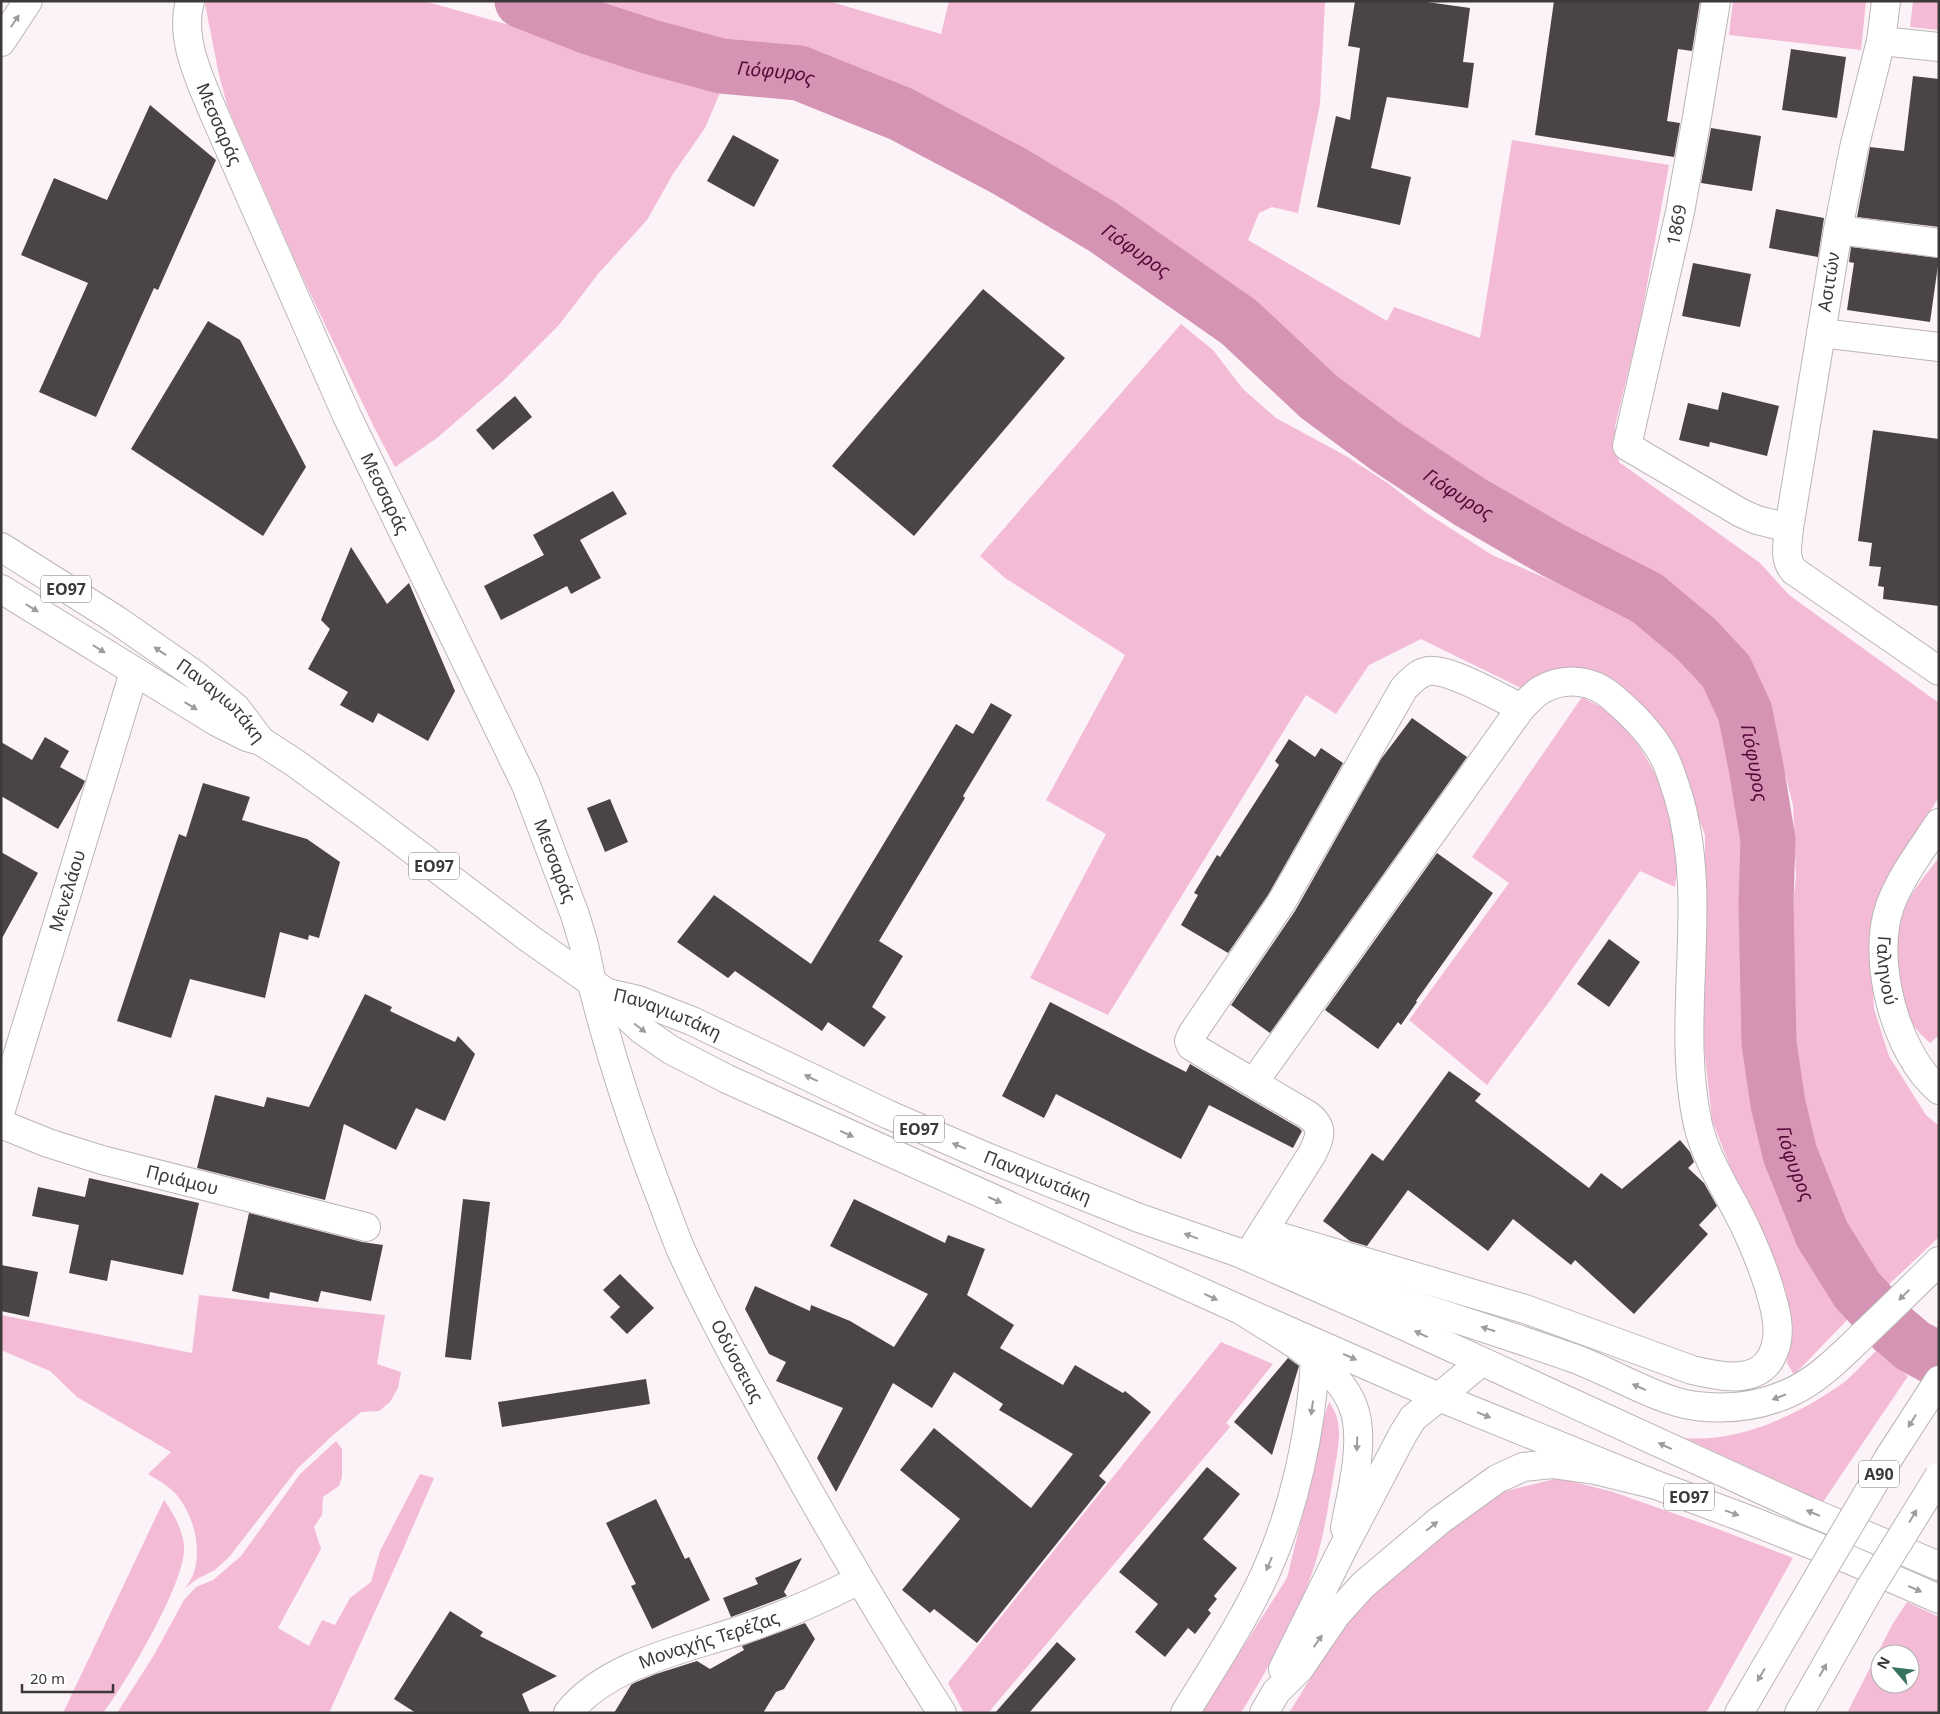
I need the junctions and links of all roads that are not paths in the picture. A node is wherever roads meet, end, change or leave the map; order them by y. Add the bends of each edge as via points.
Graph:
1 (28, 1) edge
2 (190, 1) edge
3 (1716, 1) edge
4 (1886, 1) edge
5 (1881, 41) junction
6 (1, 42) edge
7 (1939, 46) edge
8 (1838, 230) junction
9 (1939, 243) edge
10 (1821, 333) junction
11 (1939, 347) edge
12 (1789, 528) junction
13 (7, 548) edge
14 (1, 589) edge
15 (1939, 671) edge
16 (134, 672) junction
17 (1521, 708) junction
18 (261, 741) junction
19 (1939, 823) edge
20 (599, 988) junction
21 (1254, 1082) junction
22 (1939, 1090) edge
23 (1, 1110) edge
24 (1, 1124) edge
25 (366, 1227) dead end
26 (1264, 1232) junction
27 (1243, 1254) junction
28 (1939, 1261) edge
29 (1241, 1310) junction
30 (1315, 1359) junction
31 (1481, 1362) junction
32 (1939, 1380) edge
33 (1439, 1396) junction
34 (1939, 1476) edge
35 (1656, 1485) junction
36 (1341, 1552) junction
37 (1939, 1566) edge
38 (859, 1580) junction
39 (1939, 1599) edge
40 (1270, 1702) edge
41 (568, 1713) edge
42 (942, 1713) edge
43 (1186, 1713) edge
44 (1740, 1713) edge
45 (1799, 1713) edge

6 -> 1 main road
2 - 20 main road, Μεσσαράς via 188,36 215,116 347,416 526,785
3 - 12 main road, 1869 via 1680,212 1627,446 1741,513
4 - 5 main road, Ασιτών
5 - 7 main road
5 - 8 main road, Ασιτών via 1854,148
8 - 9 main road
8 - 10 main road, Ασιτών
10 - 11 main road
10 - 12 main road, Ασιτών
12 - 15 main road, Ασιτών via 1788,565 1794,571
18 -> 13 main road, Παναγιωτάκη / ΕΟ97 via 236,708 194,674
14 -> 16 main road, Παναγιωτάκη / ΕΟ97
16 -> 18 main road, Παναγιωτάκη / ΕΟ97 via 232,730
16 - 23 main road, Μενελάου
17 - 21 main road
17 - 21 main road via 1440,672 1428,671 1414,677 1404,688 1281,903 1188,1041
17 - 26 main road via 1539,691 1558,682 1594,685 1627,710 1665,758 1683,813 1692,877 1690,1042 1694,1105 1705,1148 1766,1275 1777,1316 1775,1350 1763,1368 1748,1376 1704,1373 1525,1309
18 - 20 main road, ΕΟ97
19 - 22 main road, Γαληνού via 1891,905 1884,942 1888,984 1899,1028 1918,1067
27 -> 20 main road, Παναγιωτάκη / ΕΟ97 via 1139,1218 989,1158 887,1114 692,1021
20 -> 29 main road, Παναγιωτάκη / ΕΟ97 via 642,1030 671,1050 727,1080
20 - 38 main road, Οδύσσειας via 616,1072 680,1248 754,1395
21 - 26 main road via 1308,1115 1317,1124 1320,1138
24 - 25 main road, Πριάμου via 94,1158
26 - 27 main road
28 -> 27 main road via 1814,1378 1769,1401 1716,1408 1665,1398 1580,1361 1518,1339
31 -> 27 main road, Παναγιωτάκη / ΕΟ97
29 - 30 main road
29 -> 33 main road, ΕΟ97
30 -> 36 main road via 1341,1383 1357,1421 1356,1468
30 -> 43 main road via 1307,1434 1276,1549 1254,1596
31 - 33 main road
37 -> 31 main road, ΕΟ97
32 -> 44 main road, Α90, bridge via 1888,1459
33 -> 35 main road, ΕΟ97
33 - 36 main road via 1409,1423
45 -> 34 main road, bridge
35 -> 39 main road, ΕΟ97 via 1747,1518
40 -> 35 main road via 1300,1668 1336,1614 1363,1585 1440,1520 1497,1479 1523,1467 1552,1464 1585,1468
36 - 40 main road via 1289,1654
38 - 41 main road, Μοναχής Τερέζας via 807,1606 620,1673 588,1692
38 - 42 main road, Οδύσσειας

